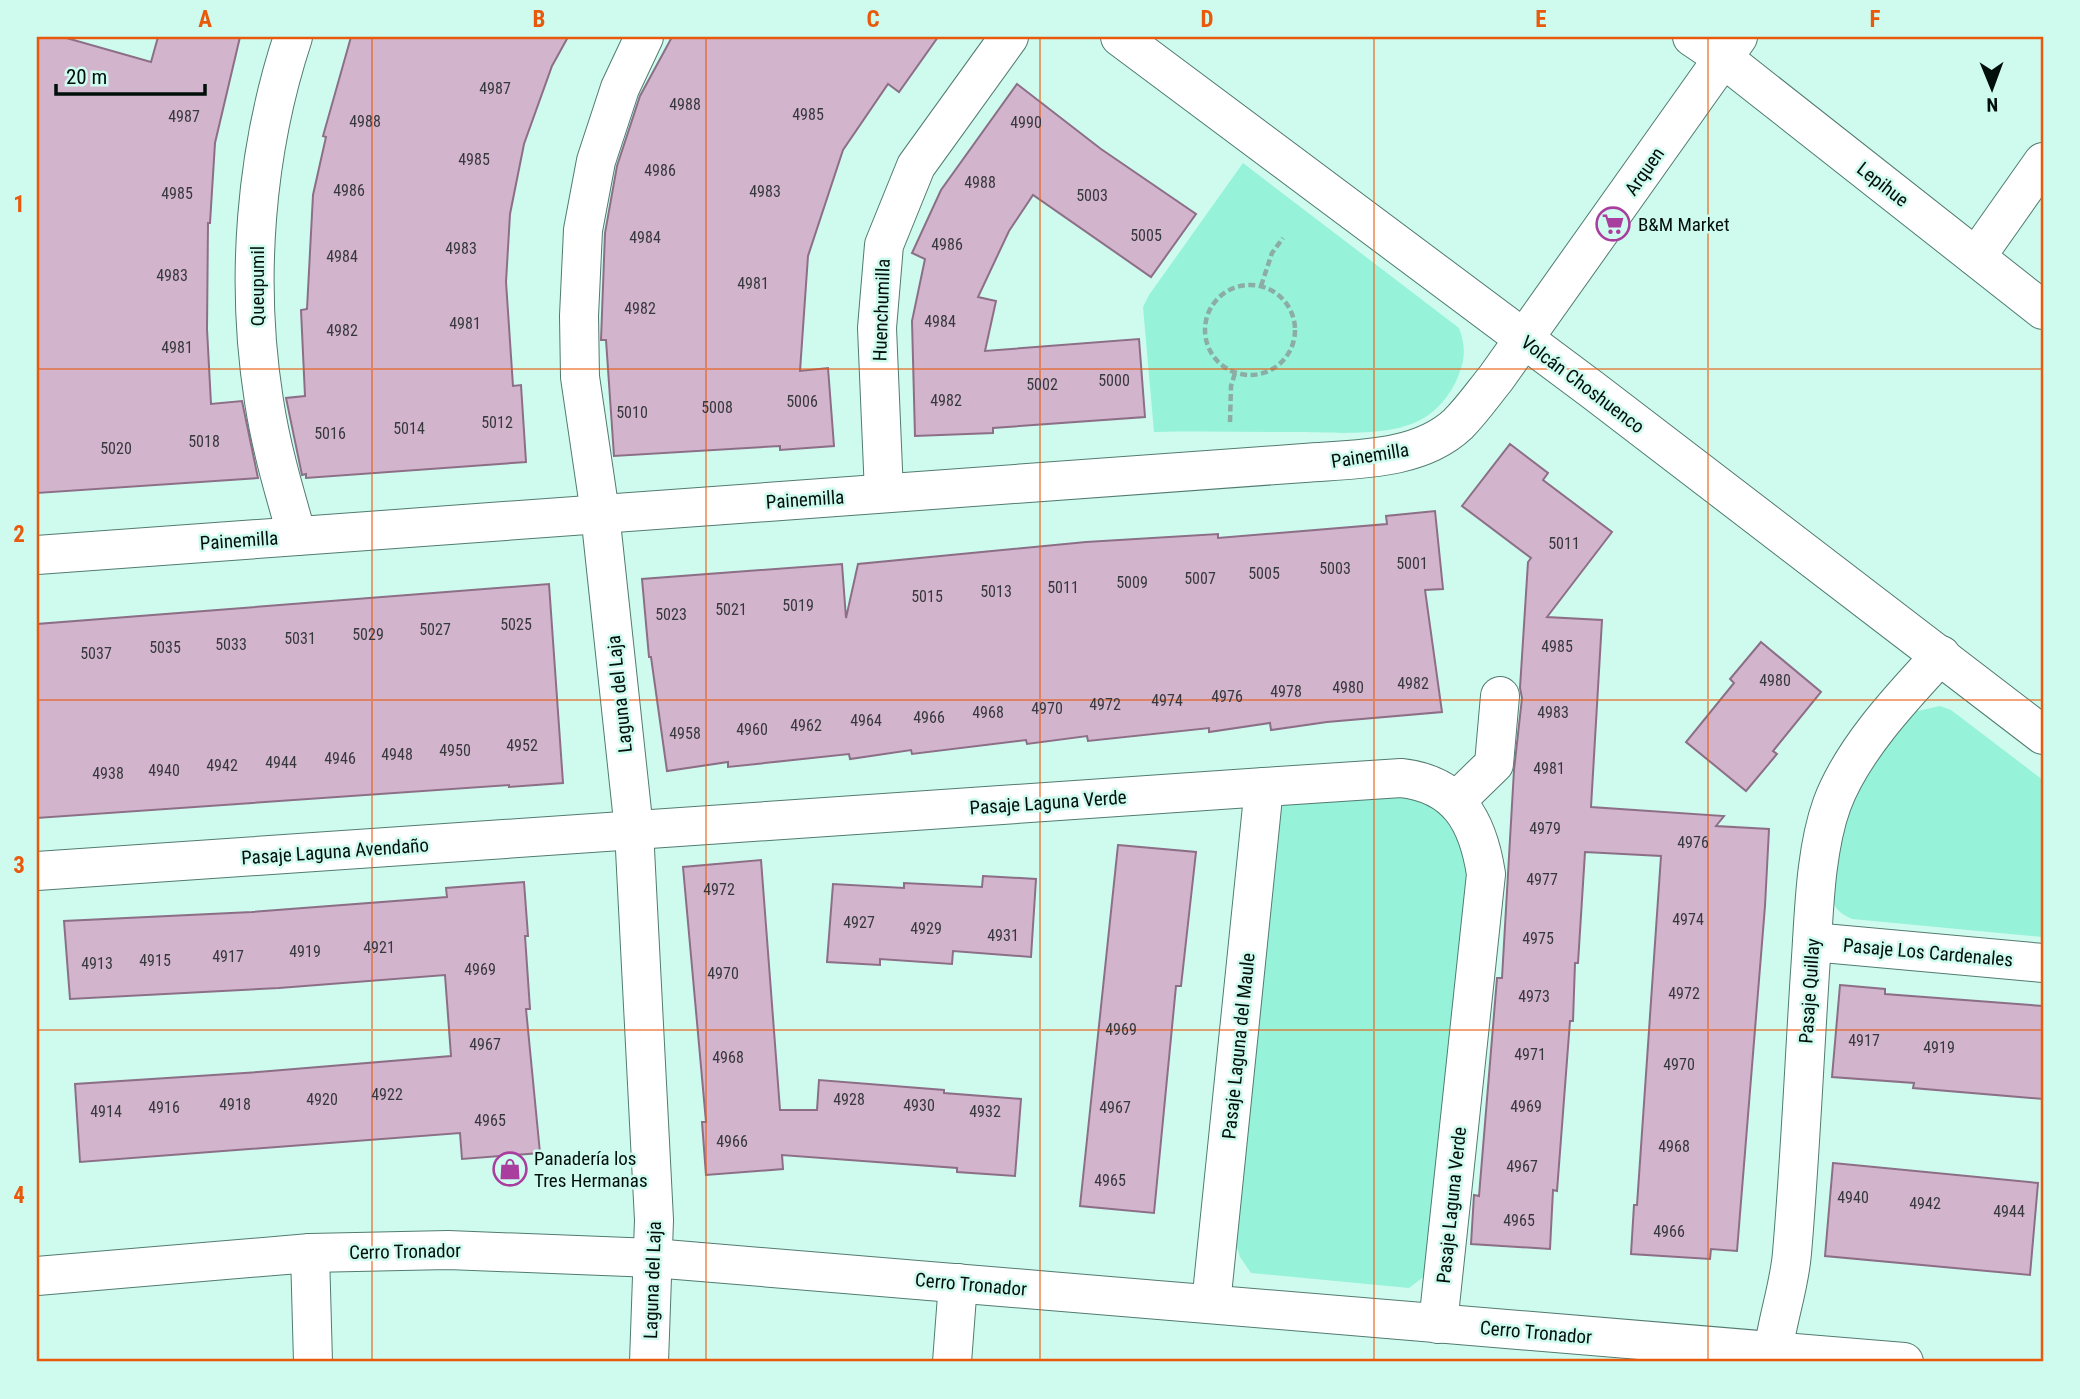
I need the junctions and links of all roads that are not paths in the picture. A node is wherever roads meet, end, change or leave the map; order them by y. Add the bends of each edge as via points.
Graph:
1 (293, 37) edge
2 (644, 37) edge
3 (1009, 37) edge
4 (1120, 37) edge
5 (1692, 37) edge
6 (1731, 47) edge
7 (2043, 162) edge
8 (1976, 257) junction
9 (2043, 310) edge
10 (1525, 340) junction
11 (884, 493) junction
12 (600, 513) junction
13 (297, 536) junction
14 (37, 555) edge
15 (1941, 655) junction
16 (1500, 696) dead end
17 (2043, 735) edge
18 (1264, 787) junction
19 (1456, 801) junction
20 (634, 830) junction
21 (37, 871) edge
22 (1812, 942) junction
23 (2043, 963) edge
24 (310, 1253) junction
25 (653, 1258) junction
26 (37, 1276) edge
27 (958, 1283) junction
28 (1211, 1304) junction
29 (1438, 1324) junction
30 (1772, 1357) edge
31 (313, 1362) edge
32 (649, 1362) edge
33 (953, 1362) edge
34 (1903, 1362) edge

1 - 13 street, Queupumil via 269,127 255,263 264,401
2 - 12 street, Laguna del Laja via 620,88 596,160 580,267 580,377
3 - 11 street, Huenchumilla via 916,166 884,245 877,328
4 - 10 street, Volcán Choshuenco
5 - 6 street, Lepihue
6 - 8 street, Lepihue
6 - 10 street, Arquen
7 - 8 street
8 - 9 street, Lepihue
10 - 11 street, Painemilla via 1457,425 1439,438 1393,454
10 - 15 street, Volcán Choshuenco
11 - 12 street, Painemilla
12 - 13 street, Painemilla
12 - 20 street, Laguna del Laja
13 - 14 street, Painemilla
15 - 17 street, Volcán Choshuenco
15 - 22 street, Pasaje Quillay via 1859,755 1832,804 1820,858
16 - 19 street via 1494,764
18 - 19 street, Pasaje Laguna Verde via 1401,778 1420,780
18 - 20 street, Pasaje Laguna Verde
18 - 28 street, Pasaje Laguna del Maule
19 - 29 street, Pasaje Laguna Verde via 1477,831 1486,874
20 - 21 street, Pasaje Laguna Avendaño
20 - 25 street, Laguna del Laja via 653,1176
22 - 23 street, Pasaje Los Cardenales
22 - 30 street, Pasaje Quillay via 1790,1278
24 - 25 street, Cerro Tronador via 448,1250
24 - 26 street, Cerro Tronador
24 - 31 street
25 - 27 street, Cerro Tronador
25 - 32 street, Laguna del Laja
27 - 28 street, Cerro Tronador
27 - 33 street
28 - 29 street, Cerro Tronador
29 - 30 street, Cerro Tronador
30 - 34 street, Cerro Tronador

